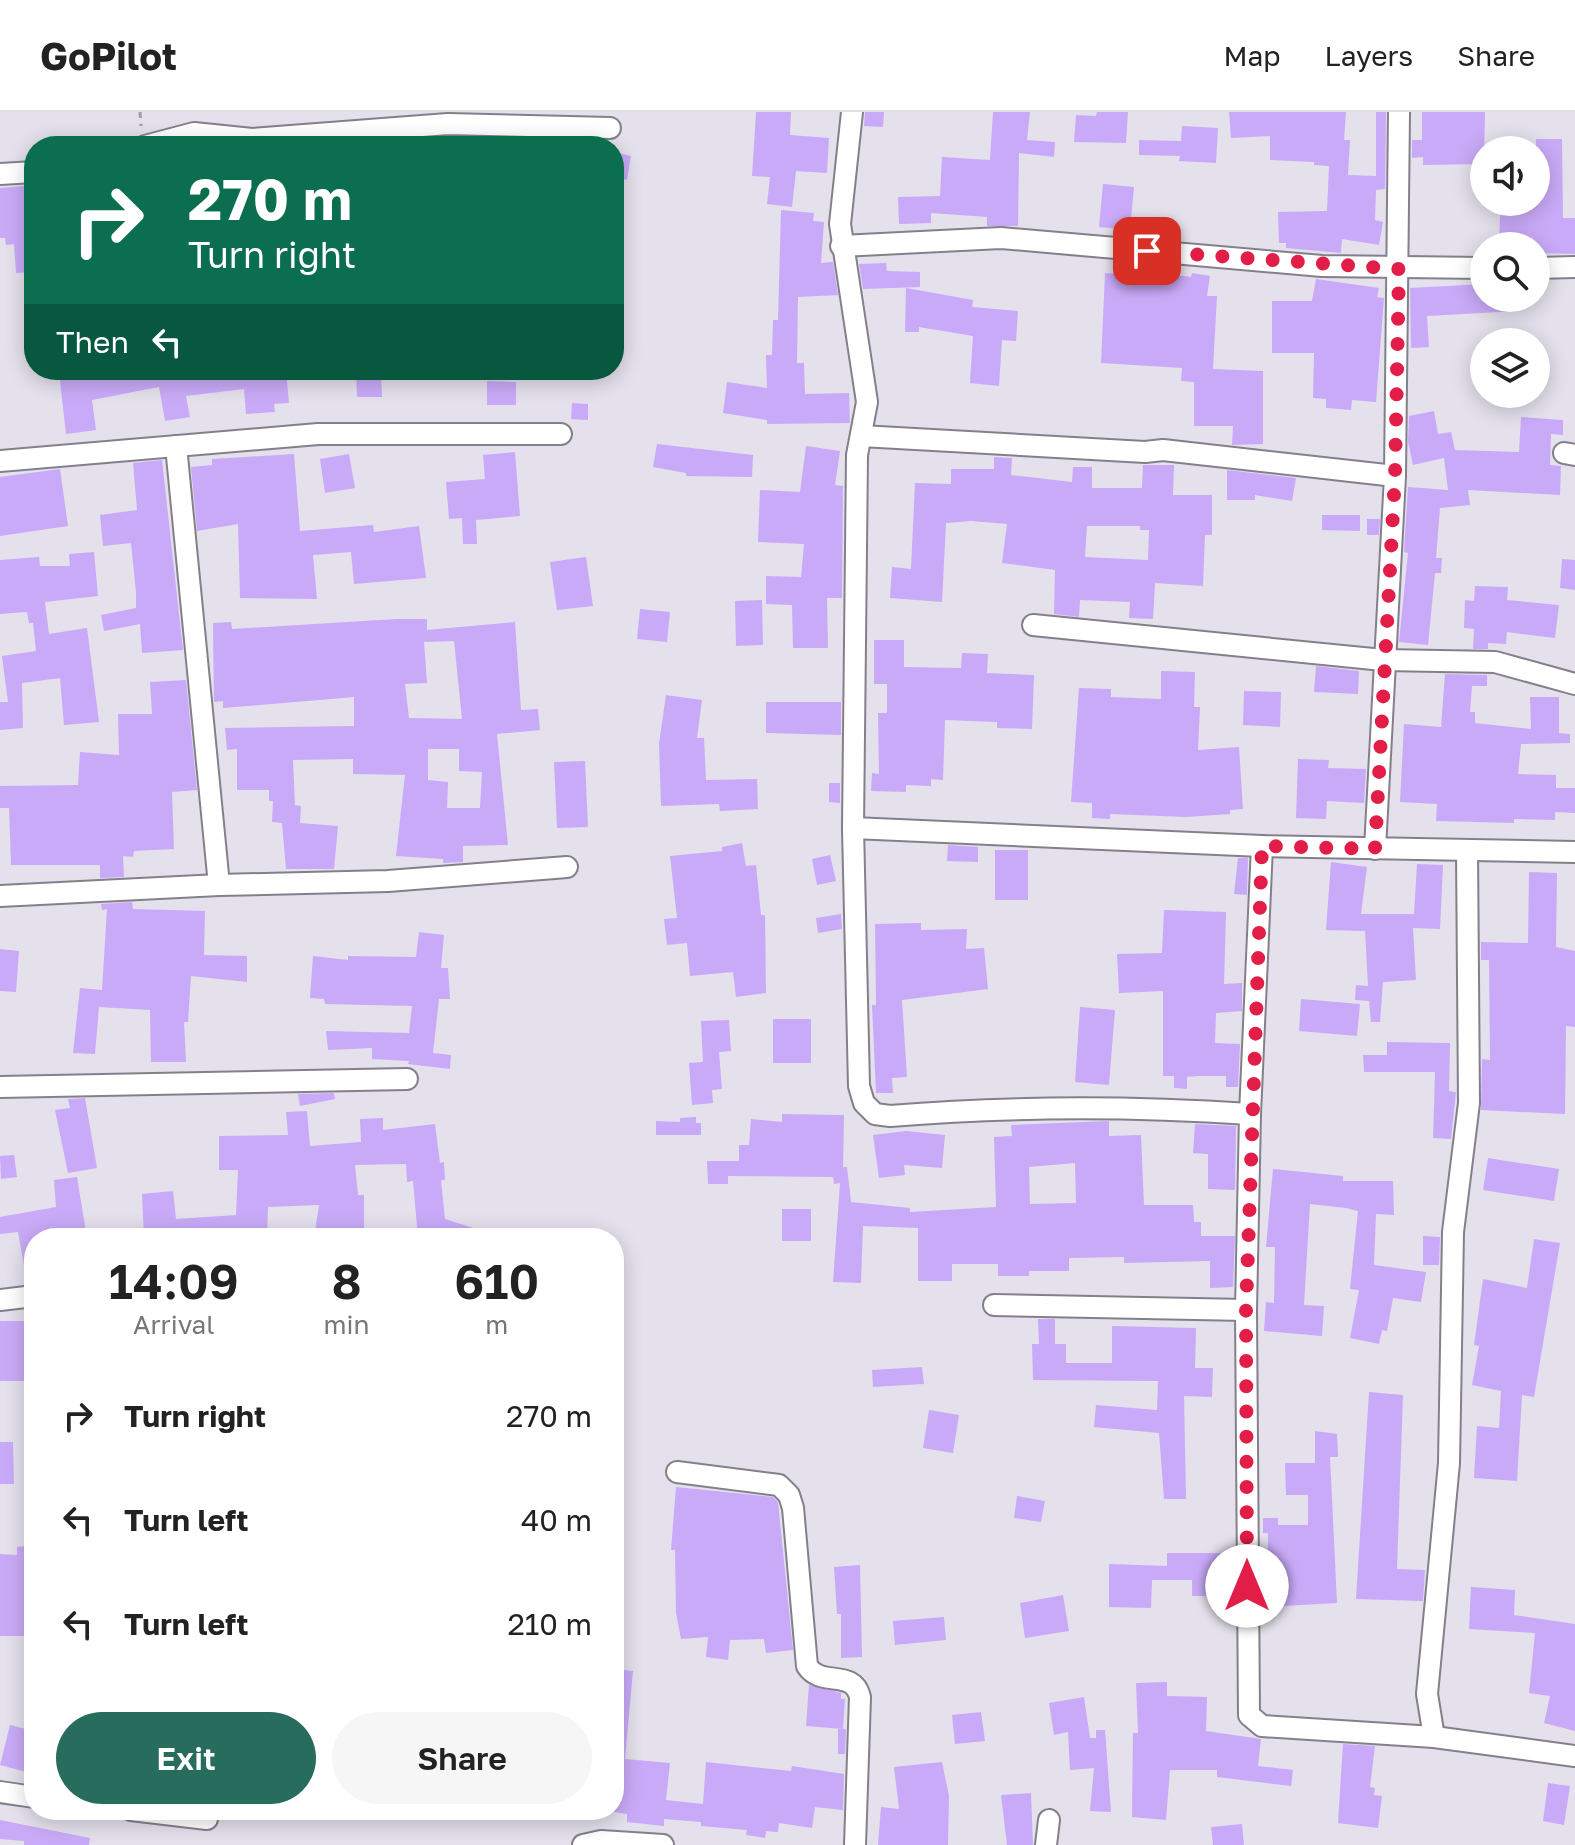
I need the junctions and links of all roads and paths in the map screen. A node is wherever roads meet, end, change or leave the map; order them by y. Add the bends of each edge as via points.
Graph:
1 (852, 112) edge
2 (1399, 112) edge
3 (451, 118) edge
4 (610, 128) dead end
5 (183, 136) edge
6 (223, 136) edge
7 (280, 136) edge
8 (24, 173) edge
9 (0, 174) edge
10 (841, 246) junction
11 (1575, 267) edge
12 (1470, 268) edge
13 (1550, 268) edge
14 (1399, 269) junction
15 (561, 434) dead end
16 (861, 436) junction
17 (176, 446) junction
18 (0, 461) edge
19 (1395, 476) junction
20 (1033, 625) dead end
21 (1383, 660) junction
22 (1575, 684) edge
23 (853, 828) junction
24 (1262, 846) junction
25 (1375, 849) junction
26 (1467, 850) junction
27 (1575, 852) edge
28 (567, 867) dead end
29 (219, 885) junction
30 (0, 896) edge
31 (407, 1079) dead end
32 (0, 1087) edge
33 (1250, 1114) junction
34 (24, 1297) edge
35 (0, 1300) edge
36 (994, 1305) dead end
37 (1246, 1310) junction
38 (677, 1472) dead end
39 (1434, 1737) junction
40 (1575, 1756) edge
41 (0, 1792) edge
42 (24, 1796) edge
43 (1049, 1820) dead end
44 (583, 1845) edge
45 (663, 1845) edge
46 (855, 1845) edge
47 (1046, 1845) edge

1 - 10 street
2 - 14 street
3 - 4 street
3 - 7 street
5 - 6 street
8 - 9 street
10 - 14 street via 1001,238
10 - 16 street via 867,402
11 - 13 street
12 - 14 street
14 - 19 street
15 - 17 street via 318,434
16 - 19 street via 1163,450
16 - 23 street
17 - 18 street
17 - 29 street
19 - 21 street
20 - 21 street
21 - 22 street via 1495,662
21 - 25 street
23 - 24 street
23 - 33 street via 859,1086 864,1103 875,1114 1015,1106
24 - 25 street
24 - 33 street
25 - 26 street
26 - 27 street
26 - 39 street via 1469,1103 1453,1232 1449,1463 1427,1694
28 - 29 street via 388,881
29 - 30 street
31 - 32 street
33 - 37 street
34 - 35 street
36 - 37 street
37 - 39 street via 1249,1715 1262,1726
38 - 46 street via 779,1485 789,1495 807,1666 822,1678 849,1680 860,1697
39 - 40 street
41 - 42 street
43 - 47 street
44 - 45 street

